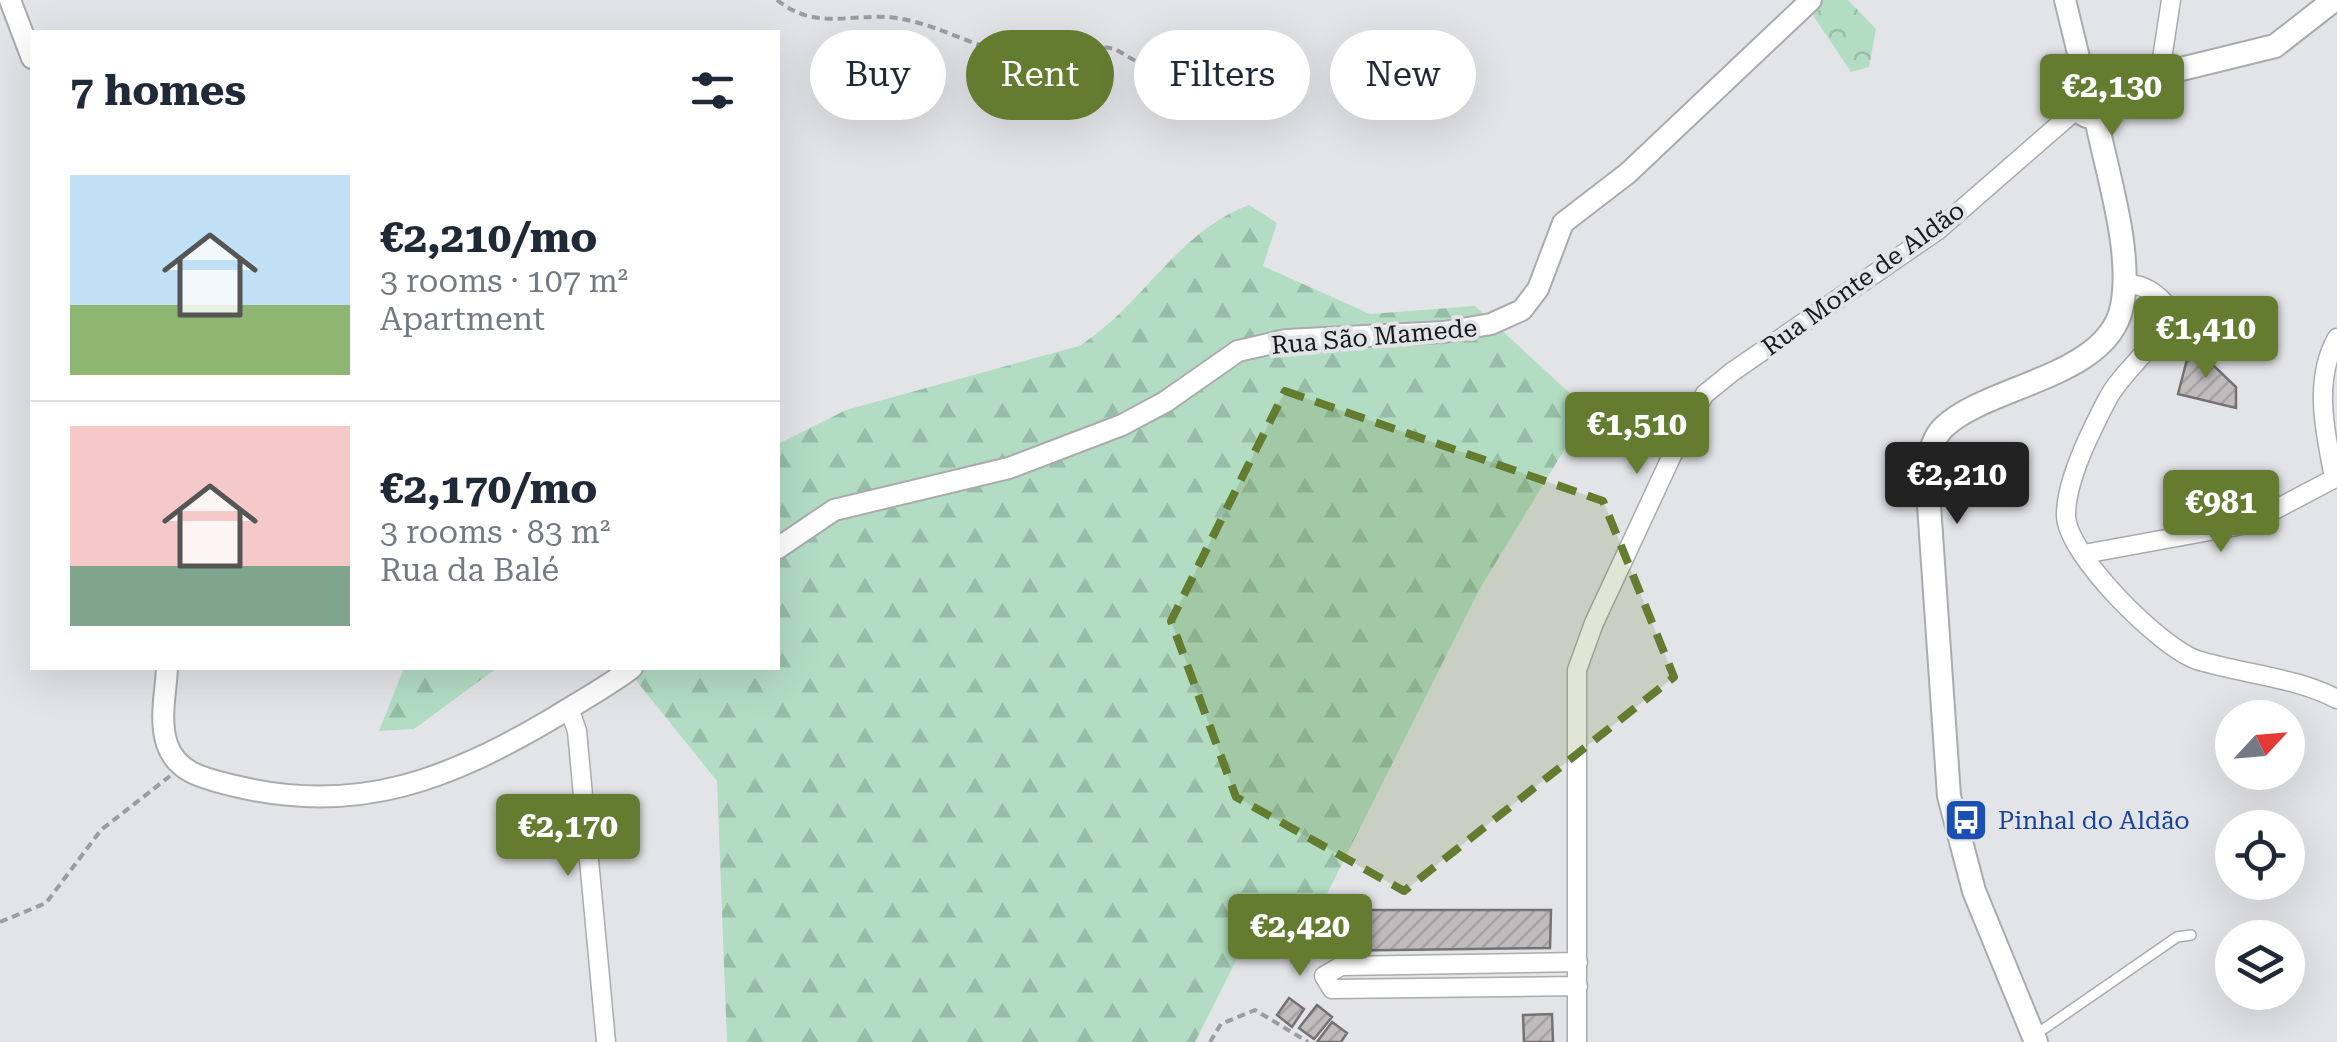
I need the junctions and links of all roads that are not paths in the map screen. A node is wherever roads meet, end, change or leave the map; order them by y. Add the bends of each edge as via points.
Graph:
1 (10, 0) edge
2 (1811, 0) edge
3 (2066, 0) edge
4 (2171, 0) edge
5 (2334, 0) edge
6 (30, 53) edge
7 (2160, 72) junction
8 (2097, 84) junction
9 (2086, 113) junction
10 (2125, 283) junction
11 (2337, 338) edge
12 (2336, 477) edge
13 (780, 547) edge
14 (2084, 554) junction
15 (167, 670) edge
16 (629, 670) edge
17 (2337, 699) edge
18 (569, 708) junction
19 (2191, 935) dead end
20 (1578, 962) junction
21 (1578, 986) junction
22 (2035, 1039) edge
23 (606, 1042) edge
24 (1577, 1042) edge

1 - 6 street
2 - 13 street, Rua São Mamede via 1628,173 1563,224 1538,289 1522,310 1491,324 1444,332 1286,340 1238,351 1122,425 1009,468 834,510
3 - 8 street
4 - 7 street
5 - 7 main road via 2275,46
7 - 8 main road
8 - 9 street via 2076,90
8 - 9 street via 2111,106
9 - 10 main road
9 - 20 street, Rua Monte de Aldão via 1938,230 1732,372 1688,420 1577,670
10 - 14 street via 2159,294 2170,308 2169,322 2114,385 2070,493 2068,530
10 - 22 main road via 2122,310 2101,343 1944,427 1929,452 1949,796 1974,892
11 - 12 street via 2323,386
12 - 14 street via 2248,524
14 - 17 street via 2176,651
15 - 18 street via 163,720 181,767 200,778 312,796 383,791 442,776
16 - 18 street
18 - 23 street via 577,731
19 - 22 lane via 2177,936
20 - 21 street, Rua Monte de Aldão
20 - 21 street via 1341,966 1324,976 1332,990
21 - 24 street, Rua Monte de Aldão

